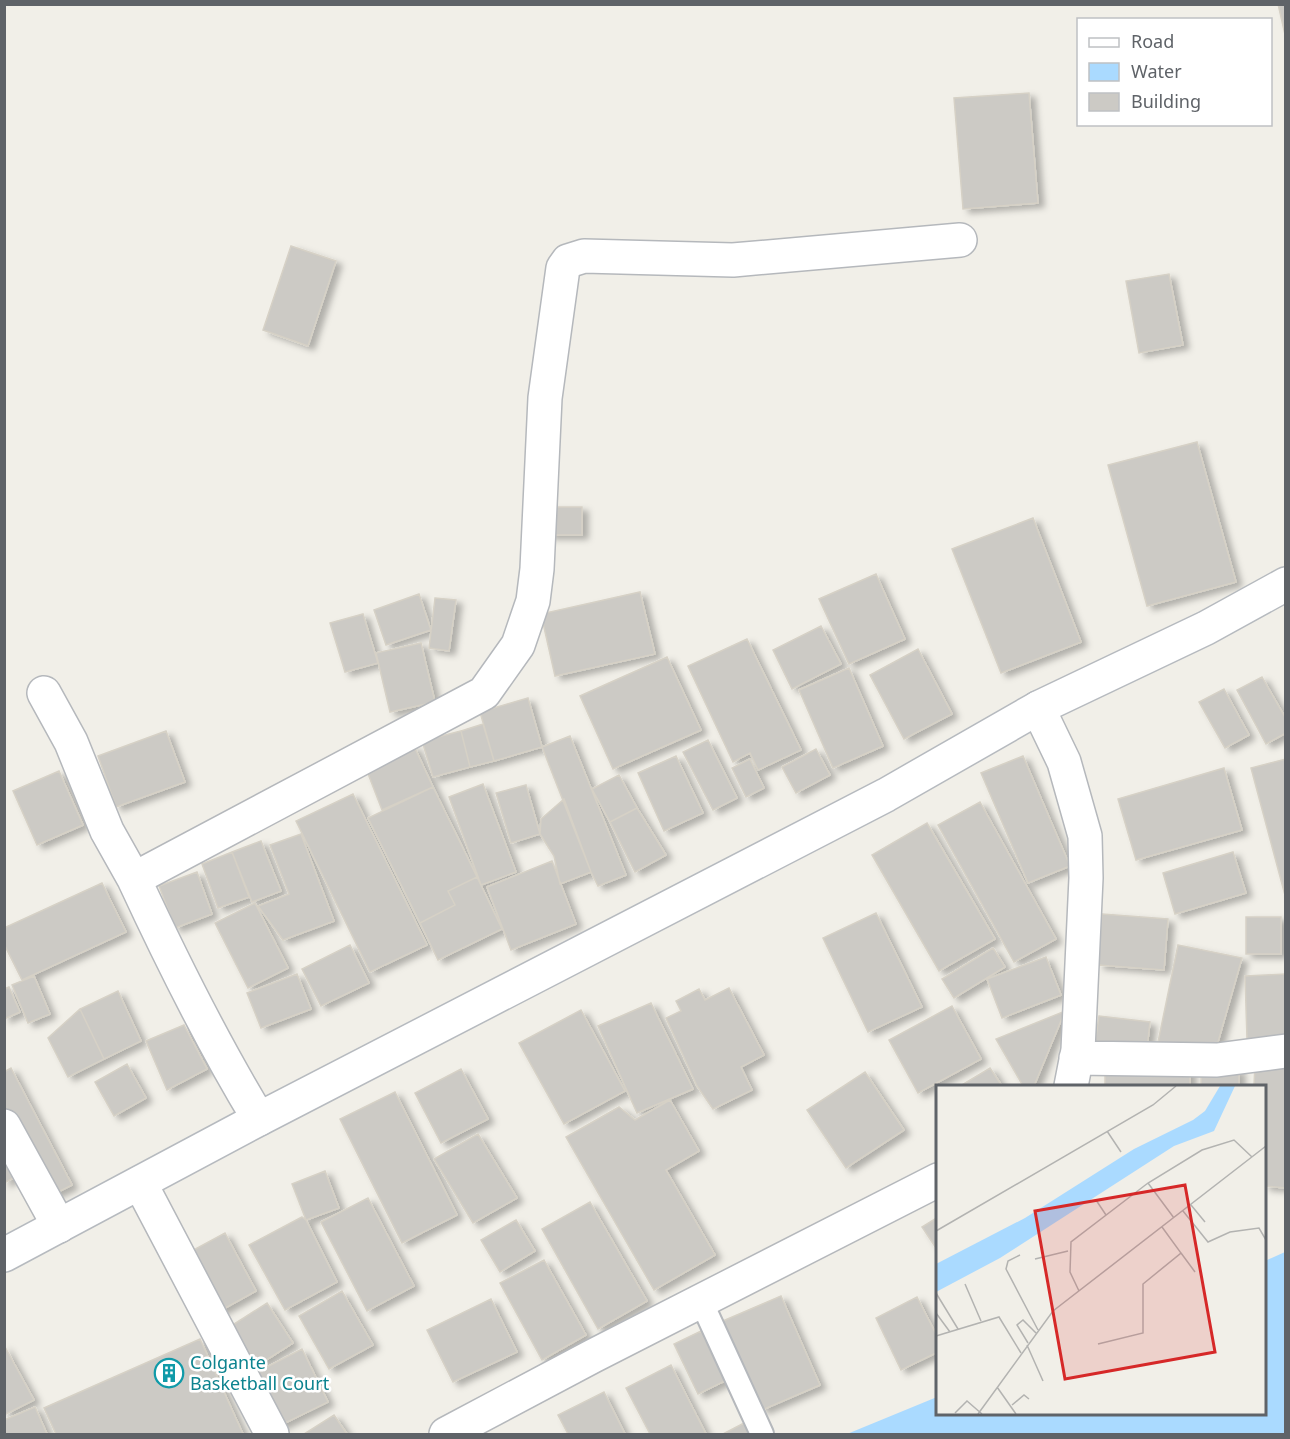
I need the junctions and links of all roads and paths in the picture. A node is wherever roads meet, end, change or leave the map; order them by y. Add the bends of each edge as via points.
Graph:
1 (960, 240) dead end
2 (1286, 584) edge
3 (44, 693) dead end
4 (1038, 708) junction
5 (134, 879) junction
6 (1286, 1051) edge
7 (1073, 1072) edge
8 (259, 1119) junction
9 (4, 1126) edge
10 (936, 1181) edge
11 (140, 1183) junction
12 (59, 1226) junction
13 (4, 1255) edge
14 (701, 1300) junction
15 (272, 1434) edge
16 (446, 1434) edge
17 (762, 1434) edge

1 - 5 street via 733,260 584,256 568,261 563,268 545,398 533,601 518,645 496,678 484,693
2 - 4 street via 1206,628
3 - 5 street via 71,742 107,831
4 - 7 street via 1064,762 1085,836 1078,1050
4 - 8 street via 886,795
5 - 8 street via 168,952
6 - 7 street
8 - 11 street
9 - 12 street
10 - 14 street
11 - 12 street
11 - 15 street
12 - 13 street
14 - 16 street
14 - 17 lane

